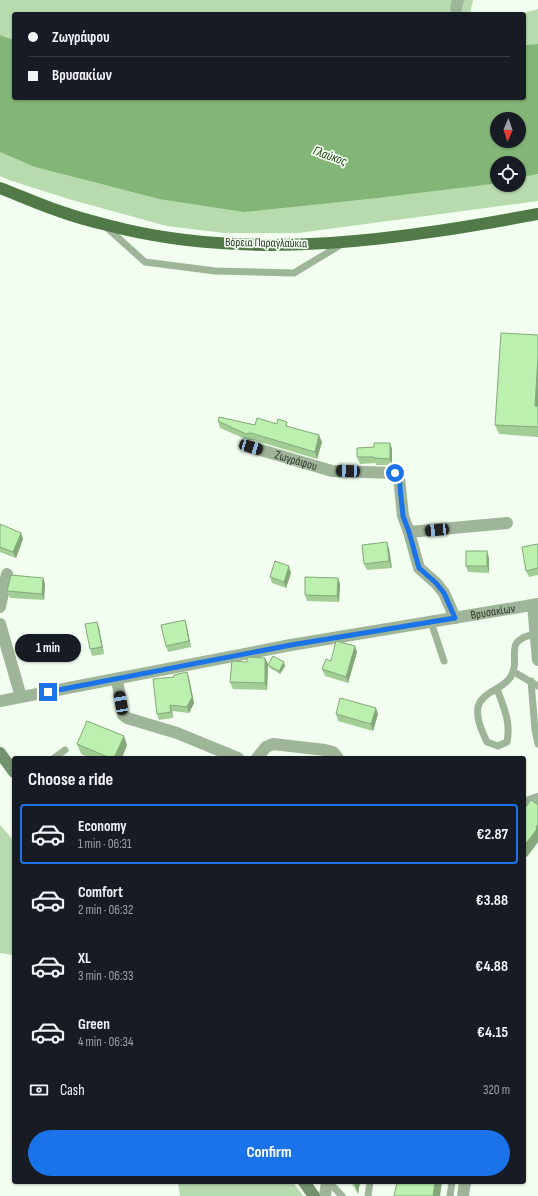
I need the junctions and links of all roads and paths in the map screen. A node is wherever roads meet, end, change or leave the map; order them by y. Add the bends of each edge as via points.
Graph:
1 (0, 188) edge
2 (538, 214) edge
3 (102, 223) junction
4 (346, 242) junction
5 (251, 447) dead end
6 (507, 523) dead end
7 (409, 532) junction
8 (7, 574) dead end
9 (536, 604) edge
10 (0, 607) edge
11 (455, 618) junction
12 (430, 622) junction
13 (0, 624) edge
14 (536, 634) junction
15 (538, 660) edge
16 (444, 661) dead end
17 (514, 672) junction
18 (117, 678) junction
19 (531, 681) junction
20 (538, 686) edge
21 (497, 689) junction
22 (21, 697) junction
23 (0, 701) edge
24 (538, 744) edge
25 (65, 750) dead end
26 (0, 753) edge
27 (57, 756) edge
28 (233, 756) edge
29 (258, 756) edge
30 (336, 756) edge
31 (12, 769) edge
32 (538, 799) edge
33 (526, 803) edge
34 (305, 1184) edge
35 (328, 1184) edge
36 (330, 1184) edge
37 (370, 1184) edge
38 (452, 1184) edge
39 (464, 1184) edge
40 (314, 1196) edge
41 (325, 1196) edge
42 (342, 1196) edge
43 (368, 1196) edge
44 (450, 1196) edge
45 (463, 1196) edge

1 - 3 main road, Βόρεια Παραγλαύκια via 65,213
2 - 4 main road, Βόρεια Παραγλαύκια via 467,227
3 - 4 main road, Βόρεια Παραγλαύκια via 193,241 298,245
3 - 4 lane via 145,262 215,271 294,273
5 - 7 street, Ζωγράφου via 332,471 395,473 399,477 403,516
6 - 7 street
7 - 11 street, Ζωγράφου via 419,568 444,593
8 - 10 street
9 - 11 street, Βρυσακίων
9 - 14 street
11 - 12 street, Βρυσακίων
12 - 16 lane
12 - 18 street, Βρυσακίων
13 - 22 street
14 - 15 street
14 - 17 lane via 527,635 515,645
17 - 19 lane
17 - 21 lane via 506,683
18 - 22 street, Βρυσακίων
18 - 28 street via 123,715 127,718
19 - 20 lane
19 - 24 lane
21 - 21 lane via 483,698 478,706 478,724 487,742 498,746 507,742 509,732 508,716
22 - 23 street, Βρυσακίων
25 - 27 lane
26 - 31 main road
29 - 30 street via 266,746 273,744 325,750
32 - 33 street
34 - 40 main road
35 - 41 street
36 - 42 lane
37 - 43 lane
38 - 44 lane
39 - 45 street

